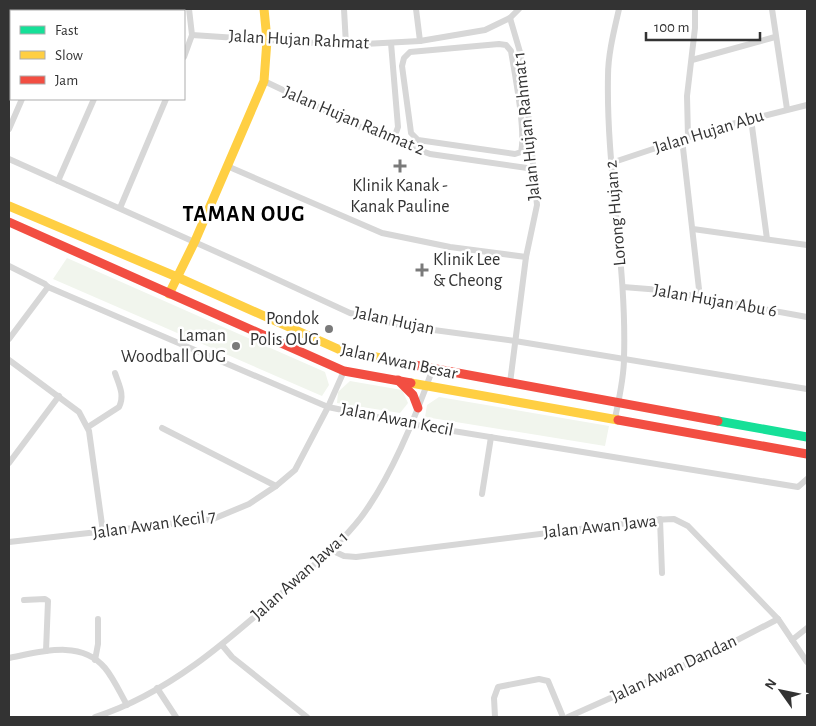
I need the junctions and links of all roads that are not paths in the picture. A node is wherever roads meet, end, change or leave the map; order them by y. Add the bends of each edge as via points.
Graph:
1 (189, 9) edge
2 (264, 9) edge
3 (344, 9) edge
4 (416, 9) edge
5 (519, 9) edge
6 (619, 9) edge
7 (695, 9) edge
8 (772, 9) edge
9 (510, 18) junction
10 (192, 34) junction
11 (775, 37) junction
12 (267, 40) junction
13 (420, 41) junction
14 (409, 42) junction
15 (391, 43) junction
16 (346, 45) junction
17 (410, 52) junction
18 (185, 54) edge
19 (692, 60) junction
20 (264, 82) junction
21 (22, 100) edge
22 (94, 100) edge
23 (166, 100) edge
24 (807, 105) edge
25 (787, 109) junction
26 (751, 119) junction
27 (9, 130) edge
28 (685, 138) junction
29 (393, 141) junction
30 (443, 144) junction
31 (518, 154) junction
32 (442, 156) junction
33 (9, 159) edge
34 (611, 163) junction
35 (228, 166) junction
36 (517, 167) junction
37 (534, 170) junction
38 (58, 181) junction
39 (9, 206) edge
40 (120, 208) junction
41 (9, 222) edge
42 (693, 229) junction
43 (767, 239) junction
44 (195, 242) junction
45 (807, 245) edge
46 (526, 257) junction
47 (186, 258) junction
48 (9, 266) edge
49 (163, 271) junction
50 (177, 277) junction
51 (190, 283) junction
52 (623, 287) junction
53 (48, 288) junction
54 (169, 294) junction
55 (700, 298) junction
56 (807, 317) edge
57 (9, 339) edge
58 (515, 341) junction
59 (9, 360) edge
60 (624, 360) junction
61 (433, 368) junction
62 (344, 371) junction
63 (115, 373) dead end
64 (398, 380) junction
65 (510, 383) junction
66 (426, 385) junction
67 (807, 389) edge
68 (59, 396) junction
69 (618, 403) junction
70 (328, 407) junction
71 (418, 408) junction
72 (615, 418) junction
73 (410, 424) junction
74 (88, 427) junction
75 (162, 428) dead end
76 (807, 437) edge
77 (491, 438) junction
78 (807, 454) edge
79 (9, 463) edge
80 (807, 479) edge
81 (276, 486) junction
82 (482, 494) dead end
83 (660, 520) junction
84 (103, 532) junction
85 (9, 542) edge
86 (331, 550) junction
87 (662, 573) dead end
88 (24, 600) dead end
89 (98, 619) dead end
90 (778, 619) junction
91 (807, 628) edge
92 (792, 640) junction
93 (222, 645) junction
94 (46, 651) junction
95 (9, 658) edge
96 (95, 660) junction
97 (807, 662) edge
98 (157, 688) junction
99 (127, 705) junction
100 (95, 717) edge
101 (176, 717) edge
102 (308, 717) edge
103 (495, 717) edge
104 (563, 717) edge
105 (568, 717) edge

1 - 10 street
2 - 12 main road
3 - 16 street
4 - 13 street
5 - 9 street, Jalan Hujan Rahmat
6 - 34 street, Lorong Hujan 2 via 608,75
7 - 19 street
8 - 11 street
9 - 13 street, Jalan Hujan Rahmat via 485,30
9 - 37 street, Jalan Hujan Rahmat 1 via 520,52
10 - 12 street, Jalan Hujan Rahmat
10 - 18 street
11 - 19 street
11 - 25 street
12 - 16 street, Jalan Hujan Rahmat
12 - 20 main road
13 - 14 street, Jalan Hujan Rahmat
14 - 15 street, Jalan Hujan Rahmat
14 - 17 street
15 - 16 street, Jalan Hujan Rahmat
15 - 29 street via 398,127
17 - 30 street via 402,66 411,133 418,140
17 - 31 street via 506,45 512,51 521,120 523,145
19 - 28 street
20 - 29 street, Jalan Hujan Rahmat 2
20 - 35 main road
21 - 27 street
22 - 38 street
23 - 40 street
24 - 25 street, Jalan Hujan Abu
25 - 26 street, Jalan Hujan Abu
26 - 28 street, Jalan Hujan Abu
26 - 43 street
28 - 34 street, Jalan Hujan Abu
28 - 42 street
29 - 32 street, Jalan Hujan Rahmat 2
30 - 31 street
30 - 32 street
31 - 36 street
32 - 36 street, Jalan Hujan Rahmat 2
33 - 38 street, Jalan Hujan
34 - 52 street, Lorong Hujan 2
35 - 44 main road
35 - 46 street via 382,233 450,247
36 - 37 street, Jalan Hujan Rahmat 2
37 - 46 street, Jalan Hujan Rahmat 1 via 537,205
38 - 40 street, Jalan Hujan
39 - 49 main road, Jalan Awan Besar
40 - 44 street, Jalan Hujan
41 - 54 main road, Jalan Awan Besar
42 - 43 street
42 - 55 street
43 - 45 street
44 - 47 main road
44 - 58 street, Jalan Hujan via 350,313 404,326
46 - 58 street, Jalan Hujan Rahmat 1
47 - 49 main road
47 - 50 main road
47 - 51 main road
48 - 53 street, Jalan Awan Kecil
49 - 50 main road, Jalan Awan Besar
50 - 51 main road, Jalan Awan Besar
50 - 54 main road
51 - 61 main road, Jalan Awan Besar via 338,349
52 - 55 street, Jalan Hujan Abu 6
52 - 60 street, Lorong Hujan 2
53 - 57 street
53 - 70 street, Jalan Awan Kecil
54 - 62 main road, Jalan Awan Besar
55 - 56 street, Jalan Hujan Abu 6
58 - 60 street, Jalan Hujan
58 - 65 street, Jalan Hujan Rahmat 1
59 - 68 street
60 - 67 street, Jalan Hujan
60 - 69 street, Lorong Hujan 2
61 - 65 main road, Jalan Awan Besar
61 - 66 street, Jalan Awan Jawa 1
62 - 64 main road, Jalan Awan Besar
62 - 70 street, Jalan Awan Kecil 7
63 - 74 street via 123,396 121,404
64 - 66 main road, Jalan Awan Besar
64 - 71 main road via 410,391
65 - 69 main road, Jalan Awan Besar
66 - 71 street, Jalan Awan Jawa 1
66 - 72 main road, Jalan Awan Besar
68 - 74 street via 79,412
68 - 79 street
69 - 72 street, Lorong Hujan 2
69 - 76 main road, Jalan Awan Besar
70 - 73 street, Jalan Awan Kecil
70 - 81 street, Jalan Awan Kecil 7 via 295,470
71 - 73 street, Jalan Awan Jawa 1
72 - 78 main road, Jalan Awan Besar
73 - 77 street, Jalan Awan Kecil
73 - 86 street, Jalan Awan Jawa 1 via 369,507
74 - 84 street
75 - 81 street
77 - 80 street, Jalan Awan Kecil via 798,487
77 - 82 street
81 - 84 street, Jalan Awan Kecil 7 via 248,504 213,519
83 - 86 street, Jalan Awan Jawa via 363,556 344,556
83 - 87 street
83 - 90 street, Jalan Awan Jawa via 674,520 688,526
84 - 85 street, Jalan Awan Kecil 7
86 - 93 street, Jalan Awan Jawa 1
88 - 94 street via 48,601
89 - 96 street
90 - 92 street, Jalan Awan Jawa
90 - 105 street, Jalan Awan Dandan via 718,650
91 - 92 street
92 - 97 street, Jalan Awan Jawa
93 - 98 street, Jalan Awan Jawa 1
93 - 102 street via 232,657
94 - 95 street
94 - 96 street via 80,652
96 - 99 street via 109,673
98 - 99 street, Jalan Awan Jawa 1
98 - 101 street
99 - 100 street, Jalan Awan Jawa 1
103 - 104 street via 494,698 498,687 539,678 548,681

